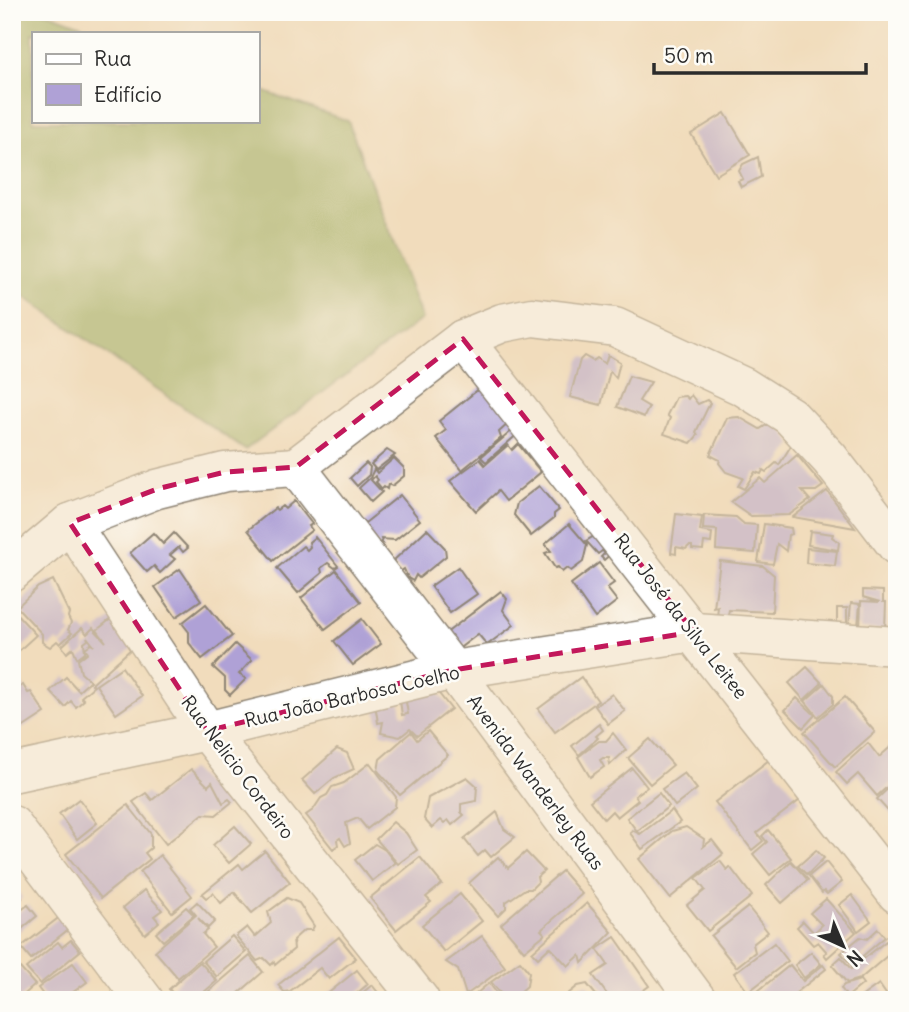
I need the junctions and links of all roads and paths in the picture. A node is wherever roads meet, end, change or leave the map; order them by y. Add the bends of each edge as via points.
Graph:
1 (463, 339) junction
2 (296, 467) junction
3 (70, 523) junction
4 (897, 546) edge
5 (12, 572) edge
6 (694, 632) junction
7 (897, 646) edge
8 (453, 670) junction
9 (207, 731) junction
10 (12, 773) edge
11 (12, 825) edge
12 (897, 894) edge
13 (144, 1000) edge
14 (420, 1000) edge
15 (697, 1000) edge

1 - 2 street
1 - 4 street via 532,317 615,327 744,387 790,416 830,459
1 - 6 street, Rua José da Silva Leitee
2 - 3 street via 225,472 157,489
2 - 8 street, Avenida Wanderley Ruas
3 - 5 street
3 - 9 street, Rua Nelicio Cordeiro
6 - 7 street, Rua João Barbosa Coelho
6 - 8 street, Rua João Barbosa Coelho
6 - 12 street, Rua José da Silva Leitee
8 - 9 street, Rua João Barbosa Coelho
8 - 15 street, Avenida Wanderley Ruas
9 - 10 street, Rua João Barbosa Coelho
9 - 14 street, Rua Nelicio Cordeiro
11 - 13 street

